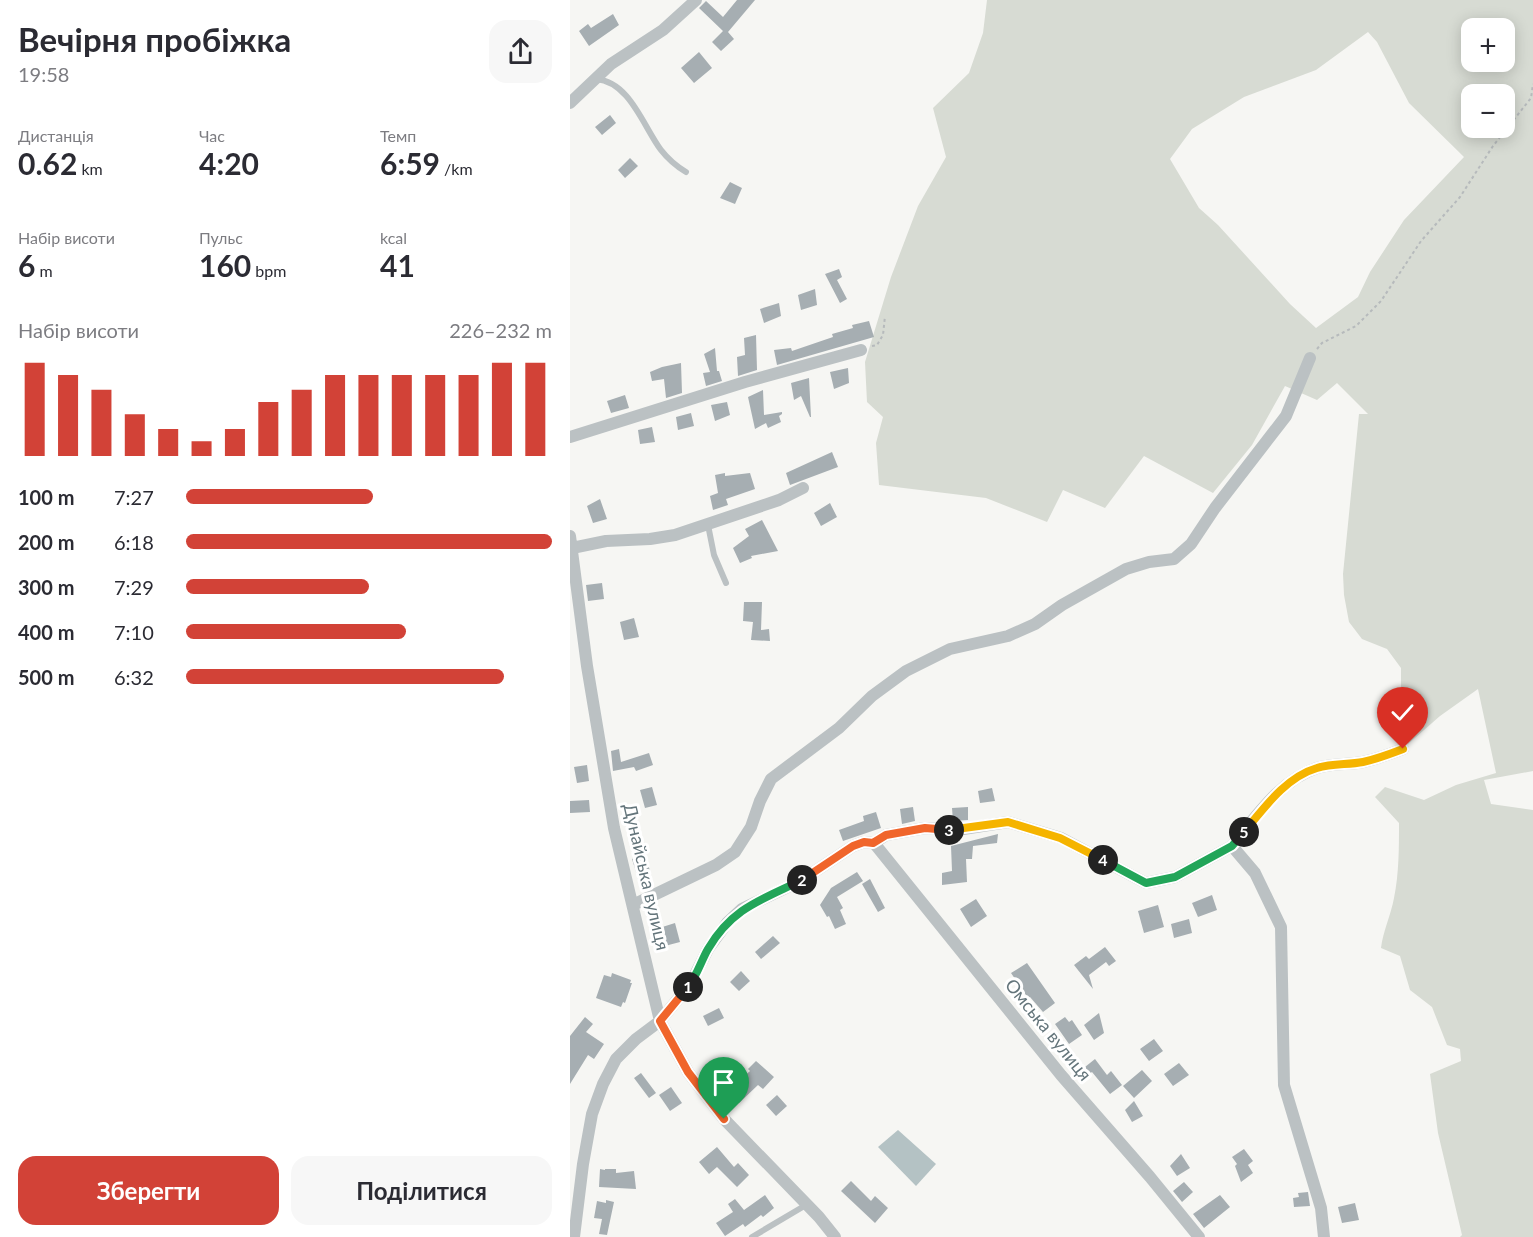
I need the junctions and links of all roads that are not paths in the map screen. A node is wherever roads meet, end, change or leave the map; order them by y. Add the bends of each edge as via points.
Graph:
1 (696, 0) edge
2 (595, 79) junction
3 (570, 103) edge
4 (686, 172) dead end
5 (861, 350) road end
6 (1310, 358) road end
7 (570, 437) edge
8 (803, 488) dead end
9 (708, 525) junction
10 (571, 542) edge
11 (726, 583) dead end
12 (1403, 749) dead end
13 (873, 843) junction
14 (1232, 846) junction
15 (633, 905) junction
16 (660, 1021) junction
17 (570, 1162) edge
18 (583, 1164) junction
19 (806, 1205) junction
20 (574, 1237) edge
21 (752, 1237) edge
22 (835, 1237) edge
23 (1199, 1237) edge
24 (1324, 1237) edge

1 - 2 street via 663,30
2 - 3 street
2 - 4 lane via 615,85 630,101 661,150
5 - 7 street
6 - 15 street via 1286,416 1191,544 1174,559 1126,569 1035,624 1008,636 950,649 906,671 771,779 751,827 735,852
8 - 9 street
9 - 10 street via 650,539
9 - 11 lane via 714,555
10 - 15 street, Дунайська вулиця via 614,828
12 - 14 street via 1362,762 1317,768 1297,777
13 - 14 street via 886,835 925,828 957,830 1008,822 1060,838 1146,883 1175,877
13 - 16 street via 853,846 802,880 742,909 727,923 691,983
13 - 23 street, Омська вулиця via 1061,1076
14 - 24 street via 1255,873 1281,927 1284,1085 1320,1208
15 - 16 street, Дунайська вулиця
16 - 18 street via 616,1059 592,1114
16 - 19 street, Дунайська вулиця via 688,1072 724,1119
17 - 18 street
18 - 20 street
19 - 21 lane
19 - 22 street, Дунайська вулиця

